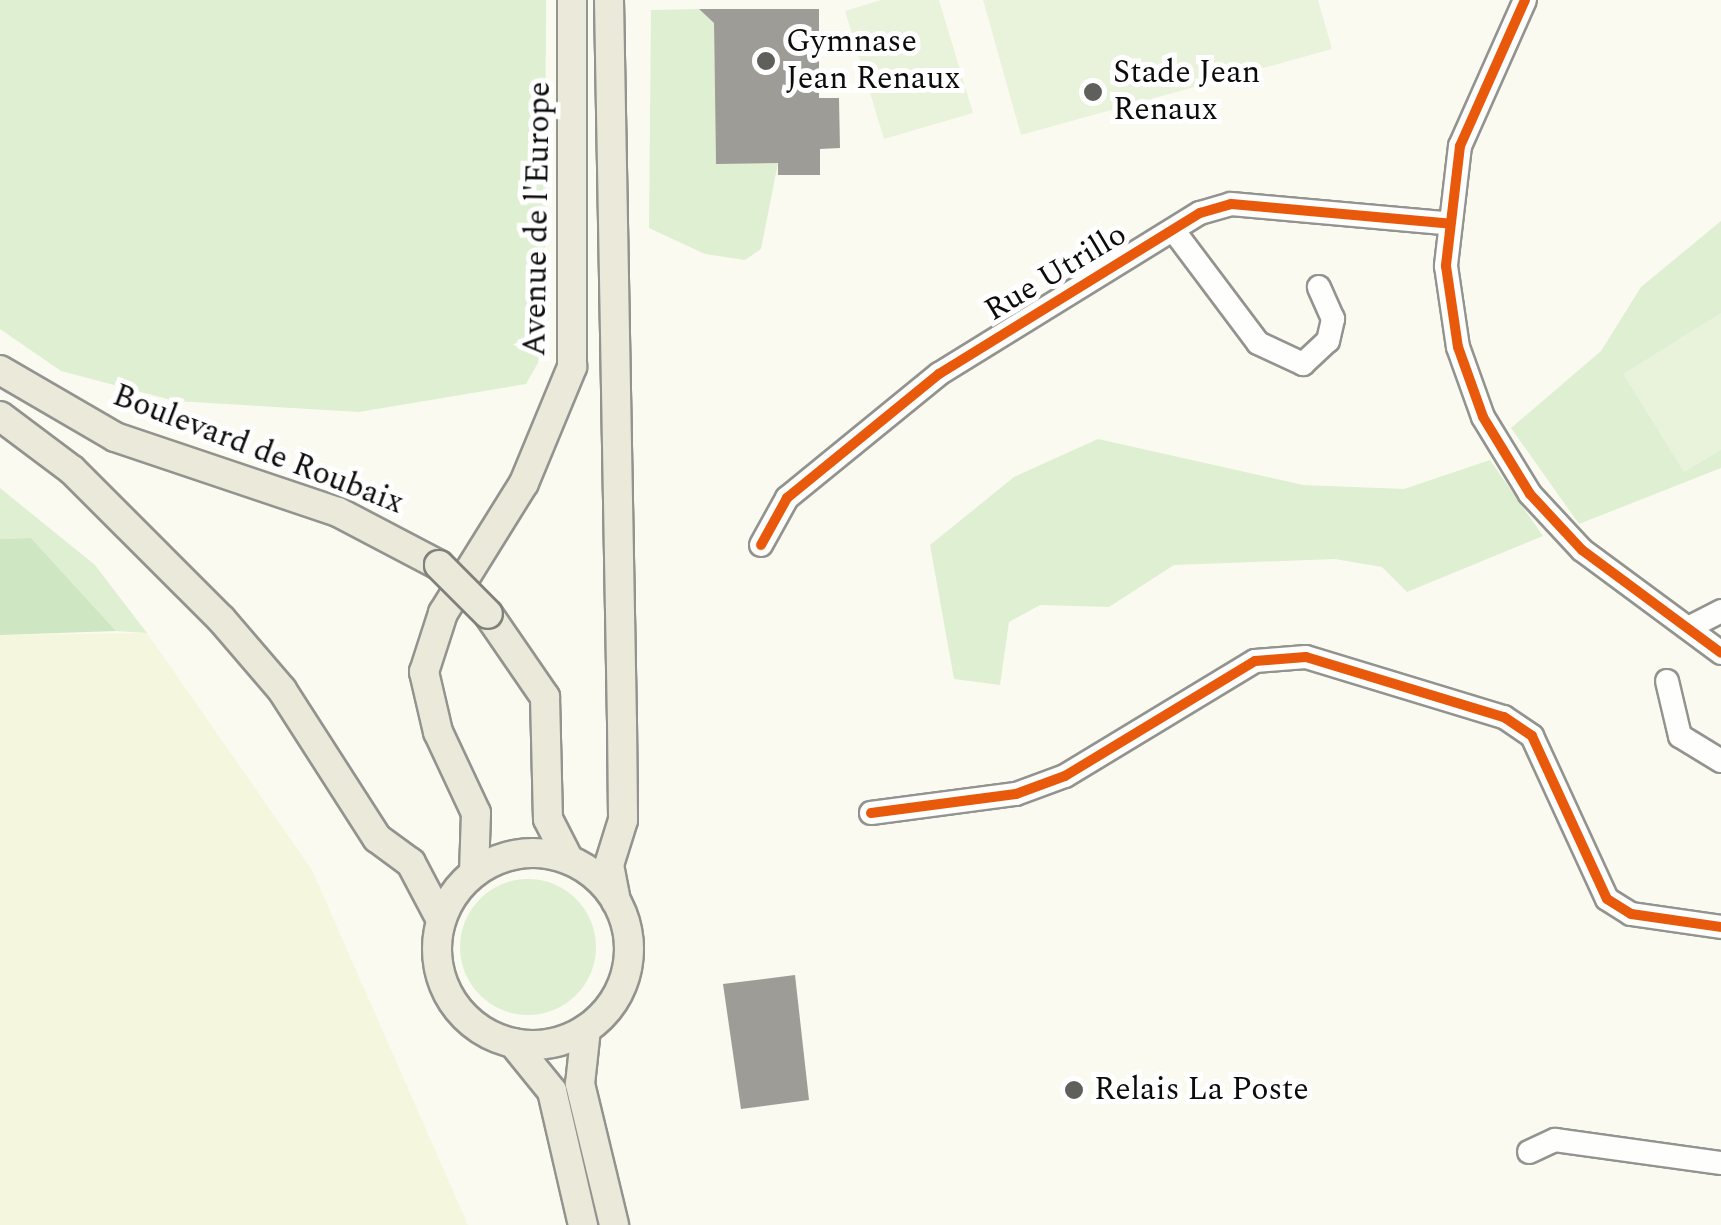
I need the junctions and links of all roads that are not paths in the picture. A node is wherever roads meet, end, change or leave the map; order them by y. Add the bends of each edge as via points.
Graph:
1 (572, 0) edge
2 (609, 0) edge
3 (1525, 0) edge
4 (1446, 223) junction
5 (1174, 232) junction
6 (1319, 287) dead end
7 (0, 370) edge
8 (0, 416) edge
9 (761, 545) dead end
10 (1721, 612) edge
11 (1692, 626) junction
12 (1721, 652) edge
13 (1667, 681) dead end
14 (1721, 762) edge
15 (871, 813) dead end
16 (568, 860) junction
17 (474, 873) junction
18 (616, 901) junction
19 (441, 920) junction
20 (1721, 927) edge
21 (586, 1029) junction
22 (513, 1044) junction
23 (1529, 1152) dead end
24 (1721, 1163) edge
25 (583, 1225) edge
26 (614, 1225) edge

1 - 17 main road, Avenue de l'Europe via 572,367 524,482 436,627 424,672 438,732 476,813
2 - 18 main road via 623,780 609,865
3 - 4 street via 1460,146
4 - 5 street, Rue Utrillo via 1231,204
4 - 11 street via 1458,347 1514,469 1582,550
5 - 6 street via 1258,344 1302,364 1328,341 1333,320
5 - 9 street, Rue Utrillo via 939,374 787,498
7 - 16 main road, Boulevard de Roubaix, bridge via 115,437 338,512 439,565 488,614 545,696 548,820
8 - 19 main road via 72,470 222,620 282,690 378,838 411,863
10 - 11 street
11 - 12 street
13 - 14 street via 1680,736
15 - 20 street via 1016,794 1065,776 1255,662 1306,658 1504,717 1532,736 1607,899 1631,914
16 - 17 main road via 510,856
16 - 18 main road
17 - 19 main road
18 - 21 main road via 628,962 613,1002
19 - 22 main road via 445,990 480,1030
21 - 22 main road via 551,1044
21 - 26 main road via 580,1084
22 - 25 main road via 552,1091
23 - 24 street via 1555,1140

